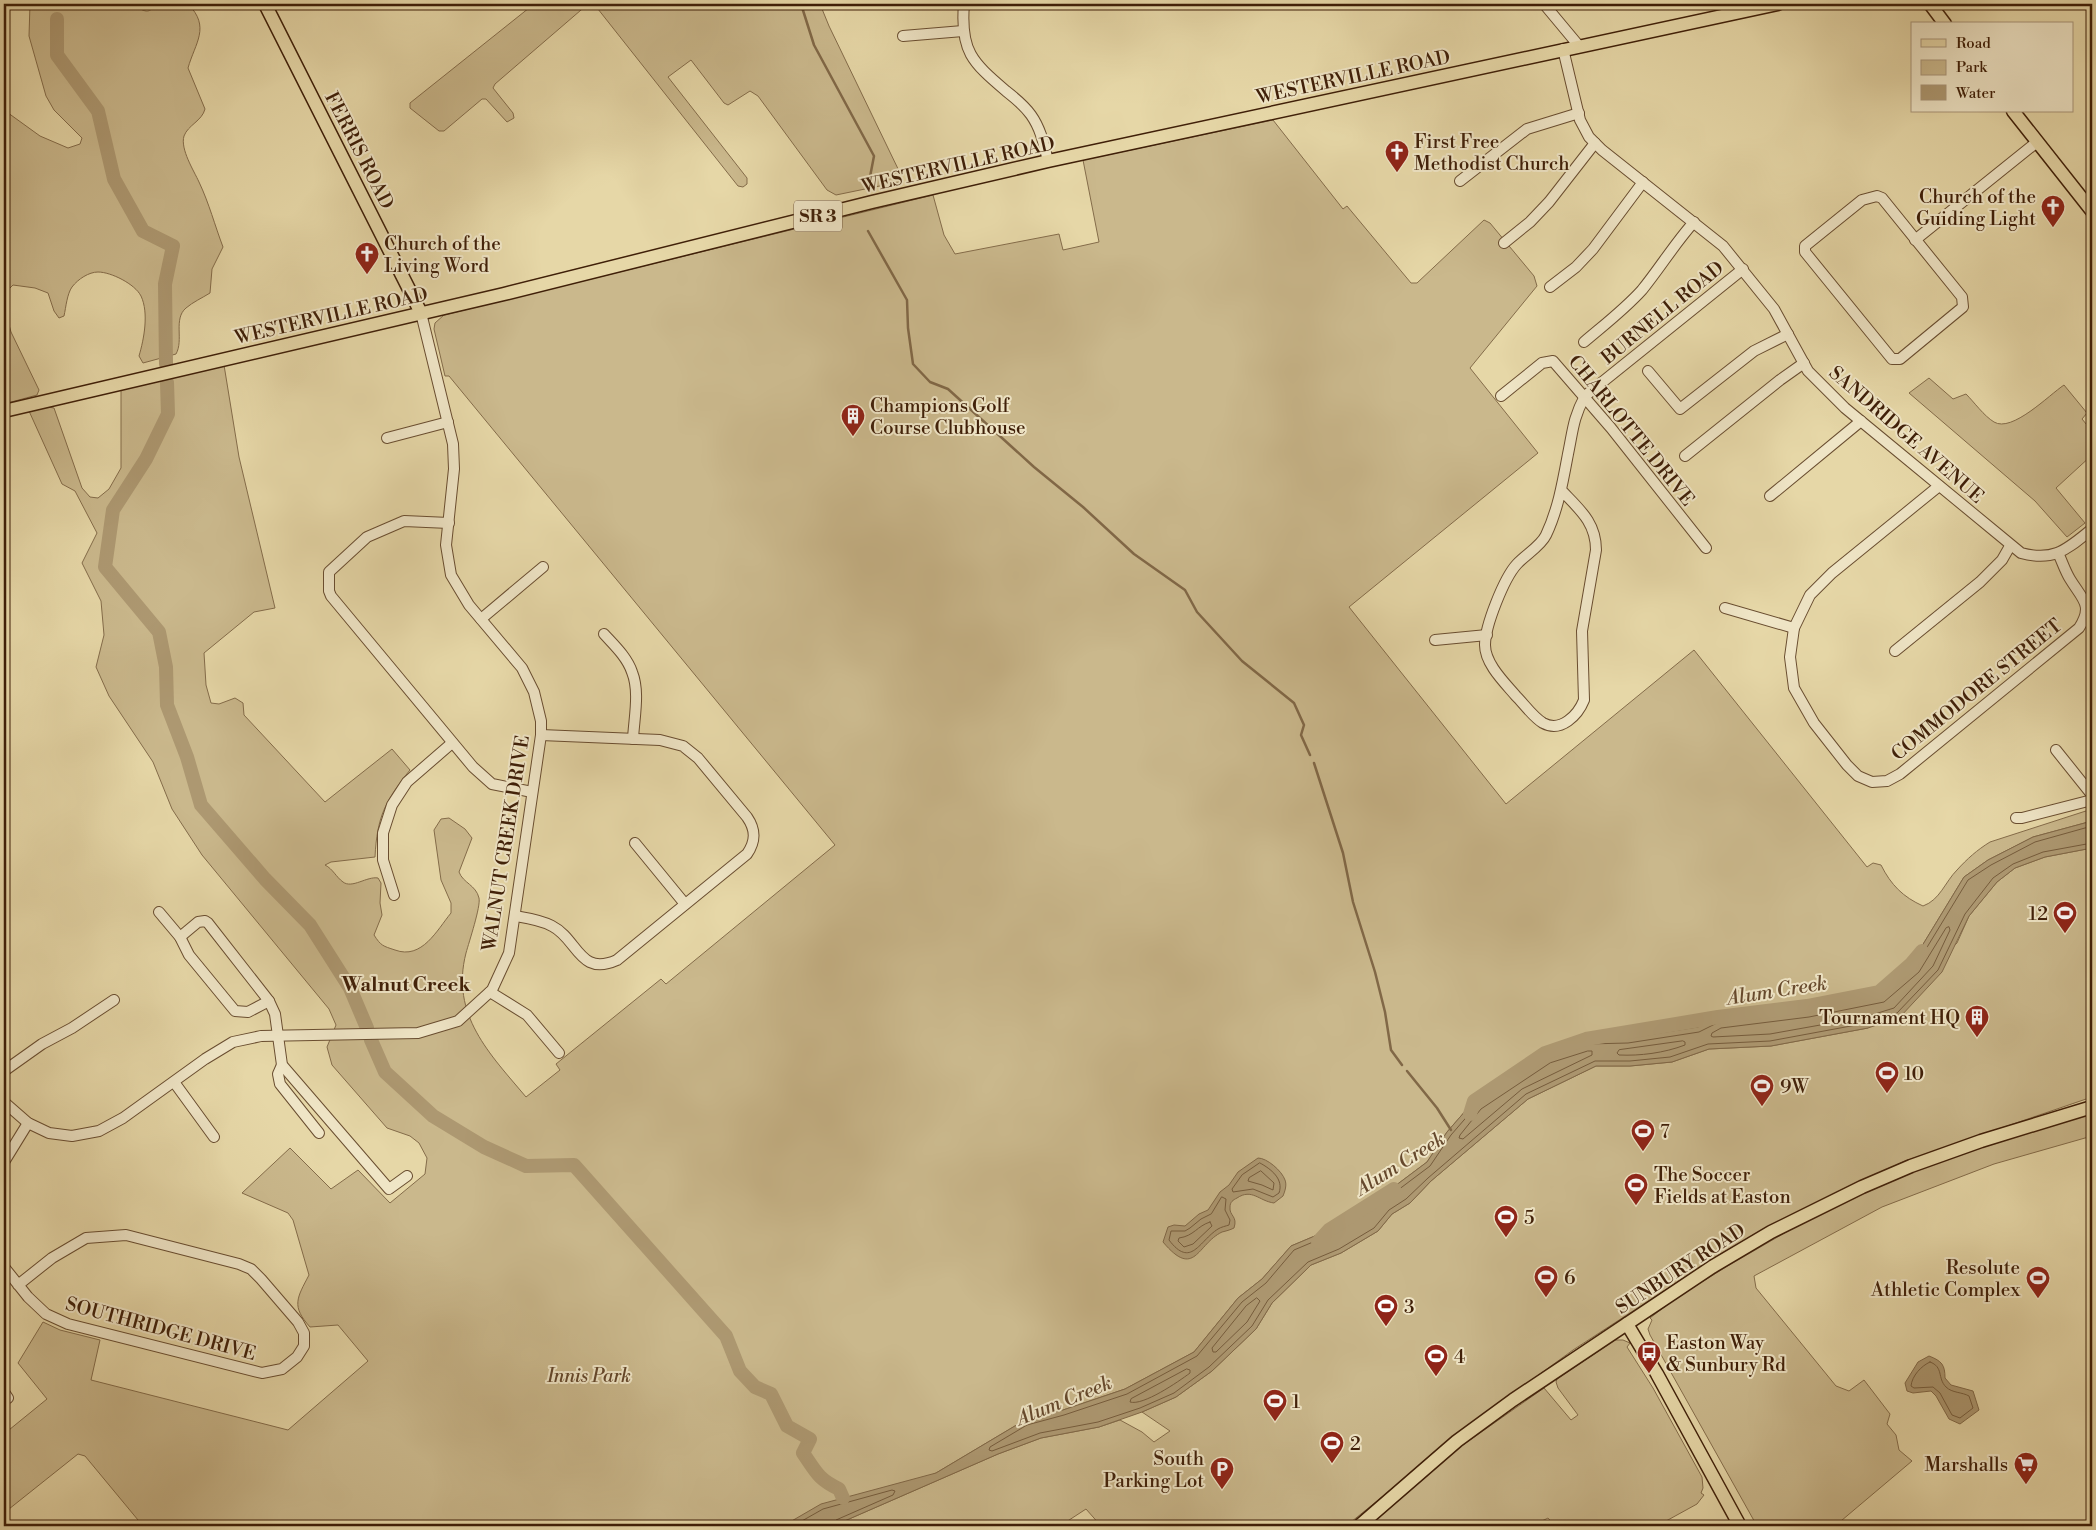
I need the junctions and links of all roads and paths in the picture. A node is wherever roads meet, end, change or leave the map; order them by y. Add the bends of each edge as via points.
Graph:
1 (265, 4) edge
2 (964, 4) edge
3 (1544, 4) edge
4 (1778, 4) edge
5 (1930, 4) edge
6 (1944, 22) edge
7 (963, 31) junction
8 (903, 36) dead end
9 (1579, 46) junction
10 (1563, 49) junction
11 (2015, 112) edge
12 (1579, 113) junction
13 (2037, 142) junction
14 (1595, 143) junction
15 (1048, 162) junction
16 (1460, 182) dead end
17 (1643, 182) junction
18 (2092, 211) edge
19 (1694, 222) junction
20 (1915, 240) junction
21 (1504, 243) dead end
22 (1742, 269) junction
23 (1550, 287) dead end
24 (421, 314) junction
25 (1788, 334) junction
26 (1584, 342) dead end
27 (1804, 364) junction
28 (1648, 371) dead end
29 (1501, 396) dead end
30 (1585, 396) junction
31 (4, 410) edge
32 (1861, 421) junction
33 (448, 422) junction
34 (387, 438) dead end
35 (1685, 456) dead end
36 (1938, 486) junction
37 (1561, 490) junction
38 (1770, 496) dead end
39 (449, 523) junction
40 (2092, 529) edge
41 (2010, 546) junction
42 (1706, 548) dead end
43 (2058, 553) junction
44 (543, 567) dead end
45 (1725, 608) dead end
46 (481, 619) junction
47 (1794, 628) junction
48 (604, 634) dead end
49 (1487, 635) junction
50 (1435, 640) dead end
51 (1895, 651) dead end
52 (541, 735) junction
53 (633, 739) junction
54 (452, 743) junction
55 (2056, 750) dead end
56 (532, 792) junction
57 (2092, 795) edge
58 (2092, 800) edge
59 (2016, 818) dead end
60 (635, 843) dead end
61 (394, 896) dead end
62 (685, 904) junction
63 (159, 912) dead end
64 (515, 916) junction
65 (180, 937) junction
66 (490, 992) junction
67 (114, 1000) dead end
68 (269, 1001) junction
69 (278, 1036) junction
70 (559, 1053) dead end
71 (282, 1065) junction
72 (4, 1071) edge
73 (174, 1082) junction
74 (4, 1102) edge
75 (2092, 1107) edge
76 (28, 1123) junction
77 (319, 1133) dead end
78 (214, 1137) dead end
79 (4, 1162) edge
80 (407, 1176) dead end
81 (4, 1267) edge
82 (18, 1285) junction
83 (1627, 1324) junction
84 (1359, 1526) edge
85 (1740, 1526) edge

1 - 24 main road, FERRIS ROAD
2 - 7 street
3 - 9 street
4 - 9 main road, WESTERVILLE ROAD / SR 3
5 - 6 main road
7 - 8 street
7 - 15 street via 967,49 981,69 1020,103 1036,122
9 - 10 main road, WESTERVILLE ROAD / SR 3
10 - 12 street, SANDRIDGE AVENUE
10 - 15 main road, WESTERVILLE ROAD / SR 3
11 - 13 main road
12 - 14 street, SANDRIDGE AVENUE
12 - 16 street via 1527,129
13 - 18 main road
13 - 20 street
14 - 17 street, SANDRIDGE AVENUE
14 - 21 street via 1549,202
15 - 24 main road, WESTERVILLE ROAD / SR 3 via 872,202
17 - 19 street, SANDRIDGE AVENUE
17 - 23 street via 1593,248 1576,267
19 - 22 street, SANDRIDGE AVENUE via 1723,246
19 - 26 street via 1642,290
20 - 20 street via 1877,196 1862,200 1805,246 1805,252 1892,359 1900,359 1963,307 1962,297
22 - 25 street, SANDRIDGE AVENUE via 1774,309
22 - 30 street, BURNELL ROAD
24 - 31 main road, WESTERVILLE ROAD / SR 3
24 - 33 street, WALNUT CREEK DRIVE
25 - 27 street, SANDRIDGE AVENUE
25 - 28 street via 1754,351 1680,410
27 - 32 street, SANDRIDGE AVENUE
27 - 35 street
29 - 30 street, CHARLOTTE DRIVE via 1542,363 1553,361
30 - 37 street, BURNELL ROAD via 1575,414
30 - 42 street, CHARLOTTE DRIVE
32 - 36 street, SANDRIDGE AVENUE
32 - 38 street
33 - 34 street
33 - 39 street, WALNUT CREEK DRIVE via 454,469
36 - 41 street, SANDRIDGE AVENUE
36 - 47 street via 1832,573 1810,595
37 - 49 street, BURNELL ROAD via 1545,537 1516,565 1502,585
37 - 49 street via 1592,526 1596,536 1582,631 1582,706 1566,723 1544,724 1492,666 1486,652
39 - 46 street, WALNUT CREEK DRIVE via 446,545 451,575
39 - 54 street via 404,521 366,537 331,569 328,576 331,596
40 - 43 street
41 - 43 street, SANDRIDGE AVENUE via 2034,556
41 - 51 street via 2002,560 1980,582
43 - 47 street, COMMODORE STREET via 2086,606 2086,618 2079,628 1900,774 1887,781 1872,782 1858,776 1814,723 1794,688 1790,657
44 - 46 street
45 - 47 street
46 - 52 street, WALNUT CREEK DRIVE via 522,668 534,692
48 - 53 street via 632,672 635,689
49 - 50 street
52 - 53 street
52 - 56 street, WALNUT CREEK DRIVE
53 - 62 street via 660,740 683,746 698,758 753,826 753,846 747,854
54 - 56 street via 492,784
54 - 61 street via 407,782 392,805 383,833 382,860
55 - 57 street
56 - 64 street, WALNUT CREEK DRIVE
58 - 59 street
60 - 62 street
62 - 64 street via 608,964 587,961 554,926
63 - 65 street
64 - 66 street, WALNUT CREEK DRIVE via 509,953
65 - 68 street via 189,955 235,1011 248,1012
65 - 68 street via 198,922 205,921
66 - 69 street, WALNUT CREEK DRIVE via 458,1021 418,1033
66 - 70 street via 527,1015
67 - 72 street
68 - 69 street via 275,1014
69 - 71 street
69 - 73 street, WALNUT CREEK DRIVE via 233,1042
71 - 77 street via 278,1074 280,1084
71 - 80 street via 389,1189
73 - 76 street, WALNUT CREEK DRIVE via 99,1131 72,1136 48,1133
73 - 78 street
74 - 76 street, WALNUT CREEK DRIVE
75 - 83 main road, SUNBURY ROAD via 1981,1141 1862,1187 1750,1244
76 - 79 street
81 - 82 street, SOUTHRIDGE DRIVE
82 - 82 street, SOUTHRIDGE DRIVE via 52,1258 86,1238 126,1236 252,1269 298,1322 304,1333 304,1346 282,1370 262,1373 68,1324 46,1314
83 - 84 main road, SUNBURY ROAD via 1456,1442
83 - 85 main road

